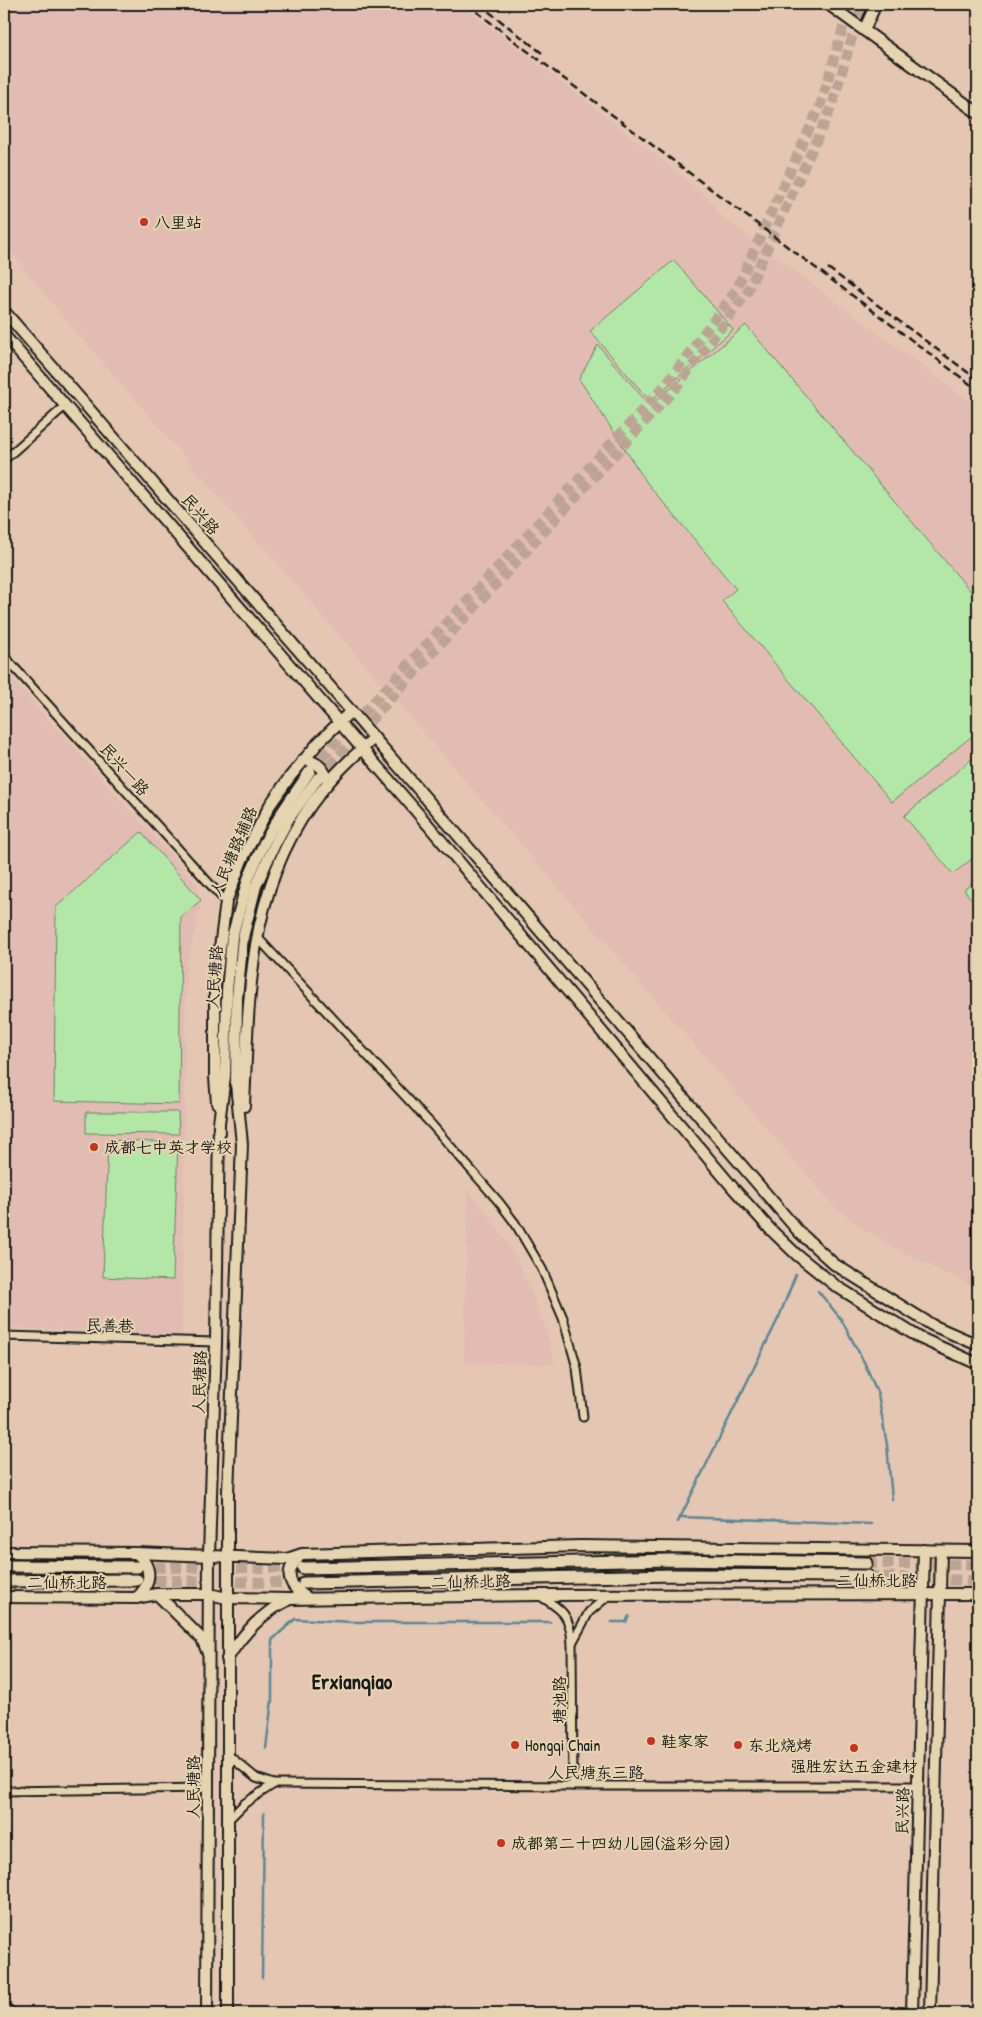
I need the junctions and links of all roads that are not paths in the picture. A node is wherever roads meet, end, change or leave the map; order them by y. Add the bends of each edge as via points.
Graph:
1 (876, 4) edge
2 (832, 5) edge
3 (864, 30) junction
4 (978, 113) edge
5 (4, 310) edge
6 (4, 335) edge
7 (78, 395) junction
8 (65, 406) junction
9 (4, 460) edge
10 (4, 656) edge
11 (351, 711) junction
12 (339, 722) junction
13 (374, 738) junction
14 (362, 748) junction
15 (304, 760) junction
16 (328, 783) junction
17 (226, 902) junction
18 (257, 937) junction
19 (219, 1123) junction
20 (242, 1144) junction
21 (4, 1336) edge
22 (216, 1342) junction
23 (978, 1345) edge
24 (978, 1364) edge
25 (583, 1417) dead end
26 (924, 1550) junction
27 (941, 1551) junction
28 (978, 1551) edge
29 (4, 1552) edge
30 (136, 1553) junction
31 (302, 1554) junction
32 (209, 1555) junction
33 (229, 1557) junction
34 (866, 1563) tunnel mouth
35 (4, 1566) edge
36 (136, 1566) tunnel mouth
37 (303, 1568) tunnel mouth
38 (867, 1576) tunnel mouth
39 (137, 1580) tunnel mouth
40 (4, 1581) edge
41 (304, 1583) tunnel mouth
42 (157, 1594) junction
43 (209, 1594) junction
44 (538, 1594) junction
45 (978, 1594) edge
46 (609, 1595) junction
47 (923, 1595) junction
48 (940, 1595) junction
49 (4, 1597) edge
50 (136, 1598) junction
51 (228, 1598) junction
52 (289, 1599) junction
53 (308, 1599) junction
54 (572, 1643) junction
55 (209, 1656) junction
56 (227, 1659) junction
57 (227, 1754) junction
58 (274, 1784) junction
59 (573, 1786) junction
60 (918, 1786) junction
61 (208, 1788) junction
62 (4, 1791) edge
63 (228, 1820) junction
64 (4, 2013) edge
65 (14, 2013) edge
66 (207, 2013) edge
67 (228, 2013) edge
68 (912, 2013) edge
69 (930, 2013) edge

1 - 3 main road
2 - 3 main road
3 - 4 main road
5 - 7 main road, 民兴路
6 - 8 main road, 民兴路
7 - 8 main road
7 - 11 main road, 民兴路
8 - 9 street
8 - 12 main road, 民兴路
10 - 17 street, 民兴一路
11 - 12 main road, 人民塘路辅路
11 - 13 main road, 民兴路
12 - 14 main road, 民兴路
12 - 15 main road, 人民塘路辅路
13 - 14 main road
13 - 23 main road, 民兴路 via 799,1232 834,1264 932,1325
14 - 16 main road
14 - 24 main road, 民兴路 via 770,1229 836,1286 920,1338
15 - 16 main road via 319,765
15 - 17 main road, 人民塘路辅路 via 270,805 242,860
16 - 18 main road via 282,855 262,909
17 - 19 main road, 人民塘路辅路 via 215,986 215,1077
18 - 20 main road via 249,983
18 - 25 street via 432,1125 515,1224 542,1270 563,1318 577,1368
19 - 20 main road, 人民塘路 via 225,1076 232,937 239,908 264,843 290,798 314,774 256,886 245,929 237,998 236,1084
19 - 22 main road, 人民塘路
20 - 33 main road, 人民塘路 via 228,1492
21 - 22 street, 民善巷
22 - 32 main road, 人民塘路
26 - 27 main road
26 - 31 main road via 580,1546
26 - 47 main road, 民兴路
27 - 28 main road
27 - 48 main road, 民兴路
29 - 30 main road
30 - 32 main road
30 - 50 main road via 149,1570 146,1588
31 - 33 main road via 287,1559
31 - 53 main road via 291,1564 291,1579 296,1592
32 - 33 main road
32 - 43 main road, 人民塘路
33 - 51 main road, 人民塘路
34 - 37 main road via 670,1560
35 - 36 main road
38 - 41 main road via 674,1575
39 - 40 main road
42 - 43 main road, 二仙桥北路
42 - 50 main road, 二仙桥北路
42 - 55 main road via 202,1639
43 - 51 main road, 二仙桥北路
43 - 55 main road, 人民塘路
44 - 46 main road, 二仙桥北路
44 - 53 main road, 二仙桥北路
44 - 54 street, 塘池路 via 560,1608 568,1618
45 - 48 main road, 二仙桥北路
46 - 47 main road, 二仙桥北路
46 - 54 street via 589,1612
47 - 48 main road, 二仙桥北路
47 - 60 main road, 民兴路
48 - 69 main road, 民兴路
49 - 50 main road, 二仙桥北路
51 - 52 main road, 二仙桥北路
51 - 56 main road, 人民塘路
52 - 53 main road, 二仙桥北路
52 - 56 main road via 275,1606 240,1640
54 - 59 street, 塘池路
55 - 61 main road, 人民塘路
56 - 57 main road, 人民塘路
57 - 58 street, 人民塘东三路 via 256,1778
57 - 63 main road, 人民塘路
58 - 59 street, 人民塘东三路
58 - 63 street via 245,1802
59 - 60 street, 人民塘东三路
60 - 68 main road, 民兴路
61 - 62 street
61 - 66 main road, 人民塘路
63 - 67 main road, 人民塘路
64 - 65 street

